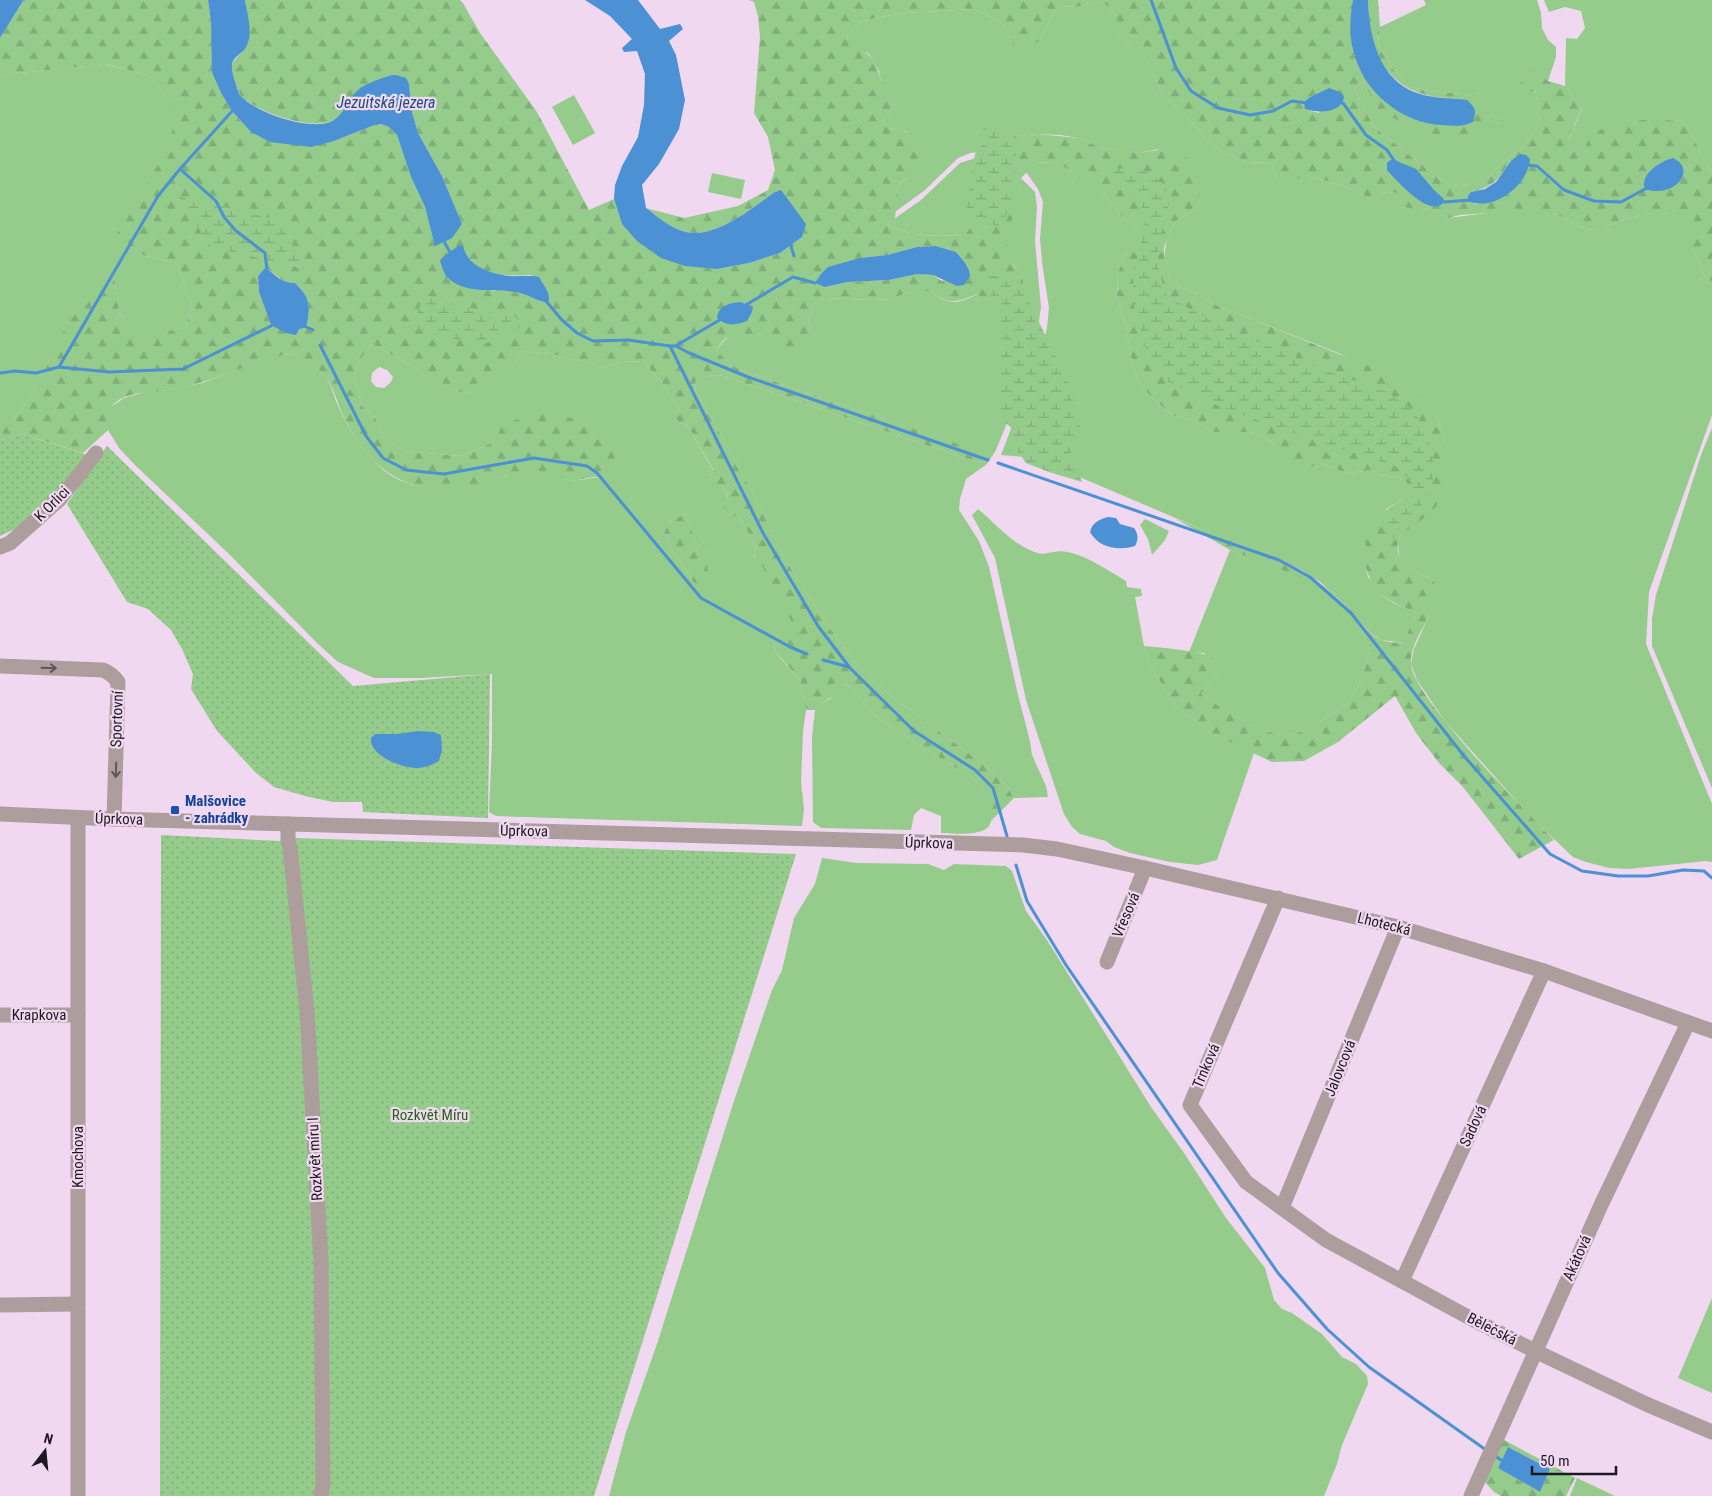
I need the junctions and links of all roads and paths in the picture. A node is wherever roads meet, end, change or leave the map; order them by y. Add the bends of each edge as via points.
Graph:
1 (96, 453) dead end
2 (0, 547) edge
3 (0, 666) edge
4 (0, 814) edge
5 (78, 818) junction
6 (114, 819) junction
7 (288, 824) junction
8 (1048, 848) joint
9 (1145, 868) junction
10 (1278, 898) junction
11 (1398, 927) junction
12 (1107, 962) dead end
13 (1544, 971) junction
14 (0, 1015) edge
15 (78, 1015) junction
16 (1688, 1023) junction
17 (1712, 1031) edge
18 (1282, 1208) junction
19 (1402, 1281) junction
20 (78, 1304) junction
21 (0, 1305) edge
22 (1535, 1351) junction
23 (1712, 1432) edge
24 (78, 1496) edge
25 (321, 1496) edge
26 (1471, 1496) edge

1 - 2 street, K Orlici via 60,499 10,543
3 -> 6 street, Sportovní via 103,670 116,678
4 - 5 street, Úprkova
5 - 6 street, Úprkova
5 - 15 street, Kmochova
6 - 7 street, Úprkova
7 - 8 street, Úprkova
7 - 25 street, Rozkvět míru I via 307,1011 321,1261
8 - 9 street, Lhotecká
9 - 10 street, Lhotecká
9 - 12 street, Vřesová
10 - 11 street, Lhotecká
10 - 18 street, Trnková via 1190,1105 1246,1182
11 - 13 street, Lhotecká
11 - 18 street, Jalovcová
13 - 16 street, Lhotecká
13 - 19 street, Sadová
14 - 15 street, Krapkova
15 - 20 street, Kmochova
16 - 17 street, Lhotecká
16 - 22 street, Akátová
18 - 19 street, Bělečská via 1326,1240
19 - 22 street, Bělečská
20 - 21 street
20 - 24 street, Kmochova
22 - 23 street, Bělečská
22 - 26 street, Akátová

